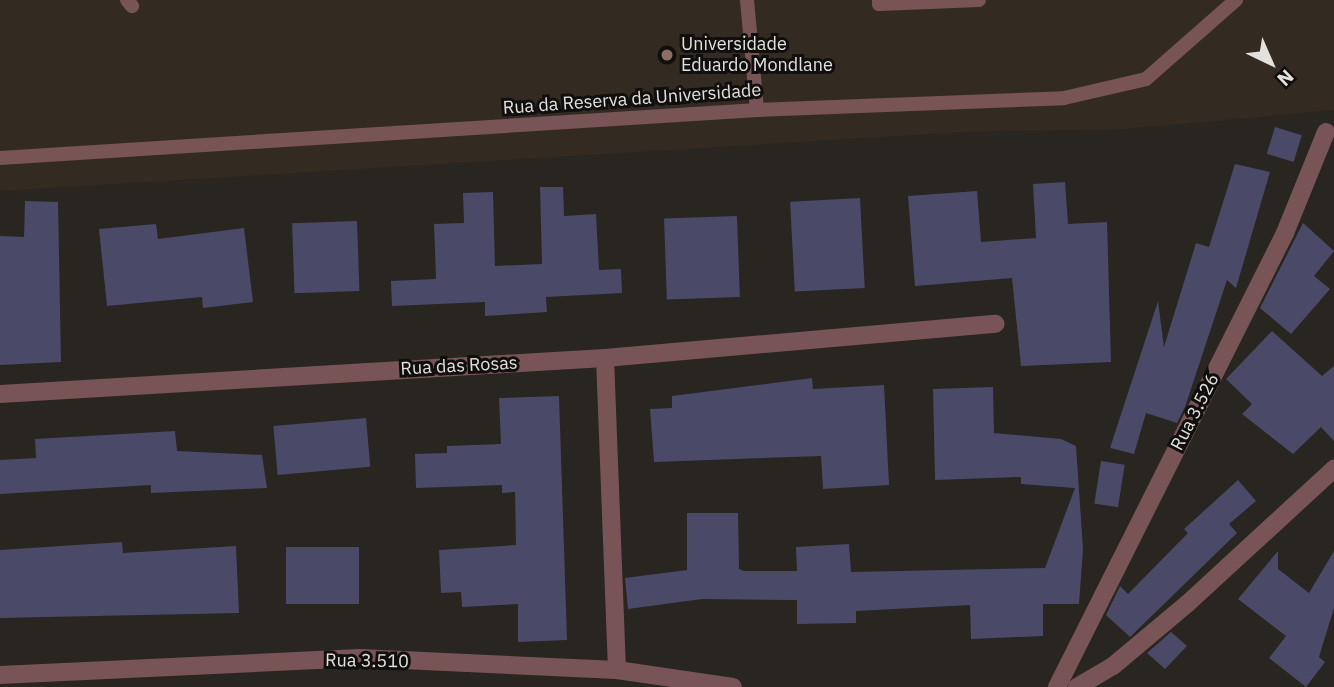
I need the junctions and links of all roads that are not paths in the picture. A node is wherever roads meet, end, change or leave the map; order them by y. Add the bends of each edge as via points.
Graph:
1 (747, 0) edge
2 (879, 0) edge
3 (979, 0) edge
4 (1236, 0) edge
5 (757, 110) junction
6 (1326, 132) dead end
7 (0, 158) edge
8 (996, 324) dead end
9 (605, 358) junction
10 (0, 394) edge
11 (1334, 469) edge
12 (617, 670) junction
13 (0, 675) edge
14 (733, 687) edge
15 (1057, 687) edge
16 (1077, 687) edge

1 - 5 lane
2 - 3 lane via 879,4
4 - 5 lane, Rua da Reserva da Universidade via 1146,79 1064,98
5 - 7 lane, Rua da Reserva da Universidade
6 - 15 street, Rua 3.526 via 1285,233
8 - 9 street, Rua das Rosas
9 - 10 street, Rua das Rosas
9 - 12 street
11 - 16 street via 1166,622 1113,666
12 - 13 street, Rua 3.510 via 360,658
12 - 14 street, Rua 3.510

